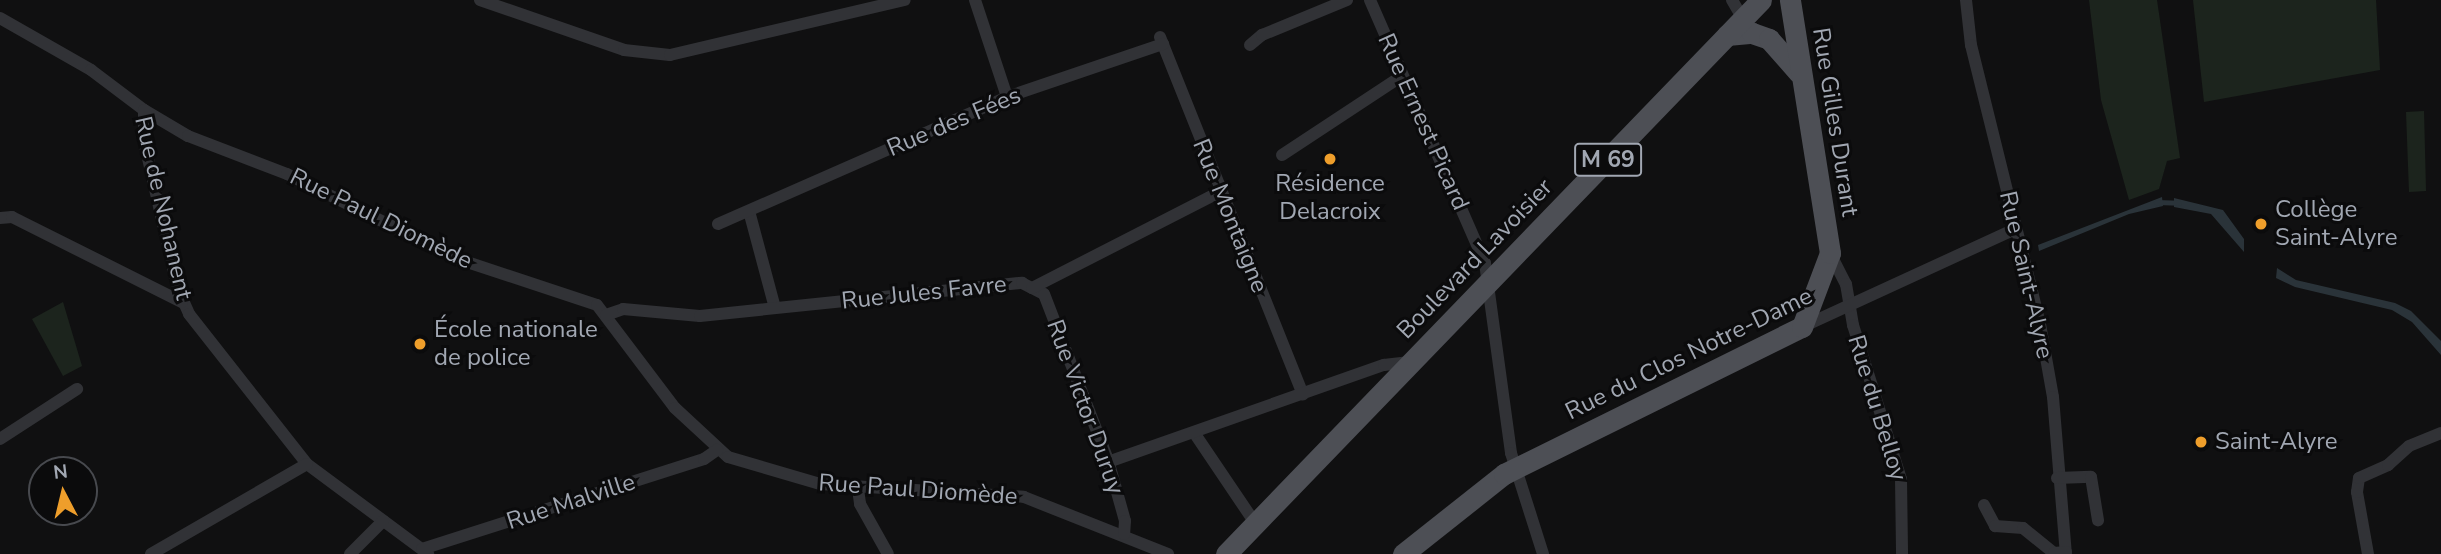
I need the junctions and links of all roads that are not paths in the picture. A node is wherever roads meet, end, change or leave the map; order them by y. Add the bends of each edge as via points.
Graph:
1 (480, 0) edge
2 (905, 0) edge
3 (975, 0) edge
4 (1347, 0) edge
5 (1370, 0) edge
6 (1732, 0) edge
7 (1761, 0) edge
8 (1790, 0) edge
9 (1966, 0) edge
10 (1745, 9) edge
11 (0, 18) edge
12 (1727, 36) junction
13 (1161, 40) joint
14 (1250, 45) dead end
15 (1800, 74) junction
16 (1402, 76) junction
17 (1007, 97) junction
18 (144, 110) junction
19 (1282, 155) dead end
20 (1220, 192) junction
21 (749, 211) junction
22 (2, 214) edge
23 (718, 224) dead end
24 (2015, 229) junction
25 (1830, 253) junction
26 (1488, 283) junction
27 (1032, 288) junction
28 (182, 302) junction
29 (1852, 304) junction
30 (775, 308) junction
31 (606, 314) junction
32 (1802, 327) junction
33 (1411, 362) junction
34 (77, 389) dead end
35 (1303, 394) junction
36 (2441, 433) edge
37 (1195, 434) junction
38 (0, 439) edge
39 (717, 450) junction
40 (1108, 462) junction
41 (307, 464) junction
42 (1515, 469) junction
43 (2057, 478) junction
44 (858, 489) junction
45 (1984, 505) dead end
46 (2098, 520) dead end
47 (383, 521) junction
48 (1255, 523) junction
49 (1125, 534) junction
50 (425, 552) edge
51 (2066, 553) edge
52 (151, 554) edge
53 (350, 554) edge
54 (888, 554) edge
55 (1168, 554) edge
56 (1226, 554) edge
57 (1402, 554) edge
58 (1543, 554) edge
59 (1902, 554) edge
60 (2368, 554) edge

1 - 2 street via 624,50 670,55
3 - 17 street
4 - 14 street via 1262,35
5 - 16 street, Rue Ernest Picard
6 - 10 street
7 - 10 main road, Boulevard Lavoisier
8 - 15 main road, Rue Gilles Durant
9 - 24 street, Rue Saint-Alyre via 1971,46
10 - 12 main road, Boulevard Lavoisier
11 - 18 street, Rue de Nohanent via 91,70
12 - 15 main road via 1752,33 1769,39
12 - 26 main road, Boulevard Lavoisier / M 69
13 - 17 street, Rue des Fées
13 - 20 street, Rue Montaigne
15 - 25 main road, Rue Gilles Durant
16 - 19 street
16 - 26 street, Rue Ernest Picard via 1485,263
17 - 21 street, Rue des Fées
18 - 28 street, Rue de Nohanent via 144,141
18 - 31 street, Rue Paul Diomède via 188,136 287,174 458,259 583,297
20 - 27 street, Rue Jules Favre
20 - 35 street, Rue Montaigne
21 - 23 street, Rue des Fées
21 - 30 street
22 - 28 street
24 - 29 street, Rue du Clos Notre-Dame
24 - 43 street, Rue Saint-Alyre via 2053,397
25 - 29 street, Rue Gilles Durant
25 - 32 main road, Rue Gilles Durant
26 - 33 main road, Boulevard Lavoisier / M 69
26 - 42 street, Rue Ernest Picard
27 - 30 street, Rue Jules Favre via 1022,283
27 - 40 street, Rue Victor Duruy via 1044,294
28 - 41 street, Rue de Nohanent
29 - 32 street, Rue du Clos Notre-Dame
29 - 59 street, Rue du Belloy via 1853,325 1901,479
30 - 31 street, Rue Jules Favre via 700,316 623,309
31 - 39 street, Rue Paul Diomède via 675,408
32 - 42 main road, Rue du Clos Notre-Dame
33 - 35 street via 1384,365
33 - 48 main road, Boulevard Lavoisier / M 69
34 - 38 street
35 - 37 street
36 - 60 street via 2409,446 2388,465 2359,478 2357,492
37 - 40 street
37 - 48 street
39 - 44 street, Rue Paul Diomède via 791,479
39 - 50 street, Rue Malville via 704,459
40 - 49 street, Rue Victor Duruy
41 - 47 street, Rue de Nohanent
41 - 52 street
42 - 57 main road, Rue du Clos Notre-Dame
42 - 58 street, Rue Ernest Picard
43 - 46 street via 2091,477
43 - 51 street, Rue Saint-Alyre
44 - 49 street, Rue Paul Diomède via 1003,493
44 - 54 street via 860,504
45 - 51 street via 1995,526 2023,528 2054,552
47 - 50 street, Rue de Nohanent
47 - 53 street
48 - 56 main road, Boulevard Lavoisier / M 69
49 - 55 street, Rue Paul Diomède

